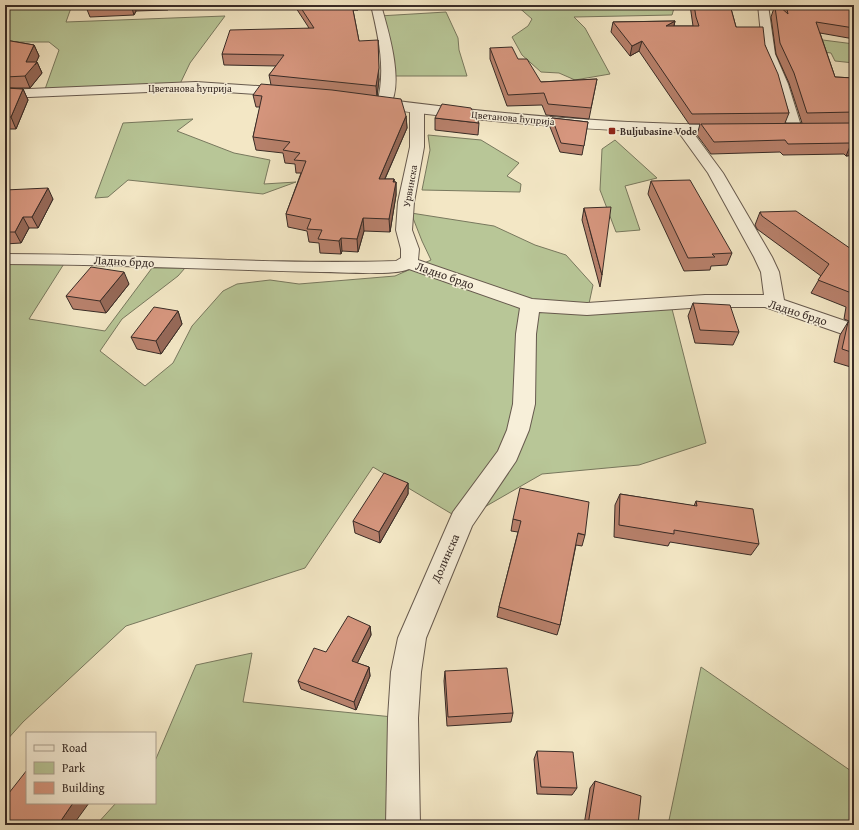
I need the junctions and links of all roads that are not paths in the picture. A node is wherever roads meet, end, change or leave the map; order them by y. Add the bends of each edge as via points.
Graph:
1 (376, 5) edge
2 (763, 5) edge
3 (5, 94) edge
4 (300, 94) edge
5 (364, 101) edge
6 (384, 104) junction
7 (417, 108) junction
8 (741, 129) edge
9 (809, 129) edge
10 (684, 130) junction
11 (5, 259) edge
12 (407, 262) junction
13 (775, 303) junction
14 (530, 305) junction
15 (854, 331) edge
16 (403, 825) edge

1 - 6 street via 388,54 389,90
2 - 9 street via 769,54 782,84 789,129
3 - 4 street, Цветанова ћуприја via 196,86
5 - 6 street, Цветанова ћуприја
6 - 7 street, Цветанова ћуприја
7 - 10 street, Цветанова ћуприја via 584,125
7 - 12 street, Урвинска via 417,147 406,202 404,230 410,249 410,258
8 - 10 street, Цветанова ћуприја
10 - 13 street via 715,173 763,257 774,285
11 - 12 street, Ладно брдо via 367,267 400,266
12 - 14 street, Ладно брдо
13 - 14 street, Ладно брдо via 705,301 586,309
13 - 15 street, Ладно брдо
14 - 16 street, Долинска via 526,334 524,404 518,430 508,455 462,520 412,638 406,672

